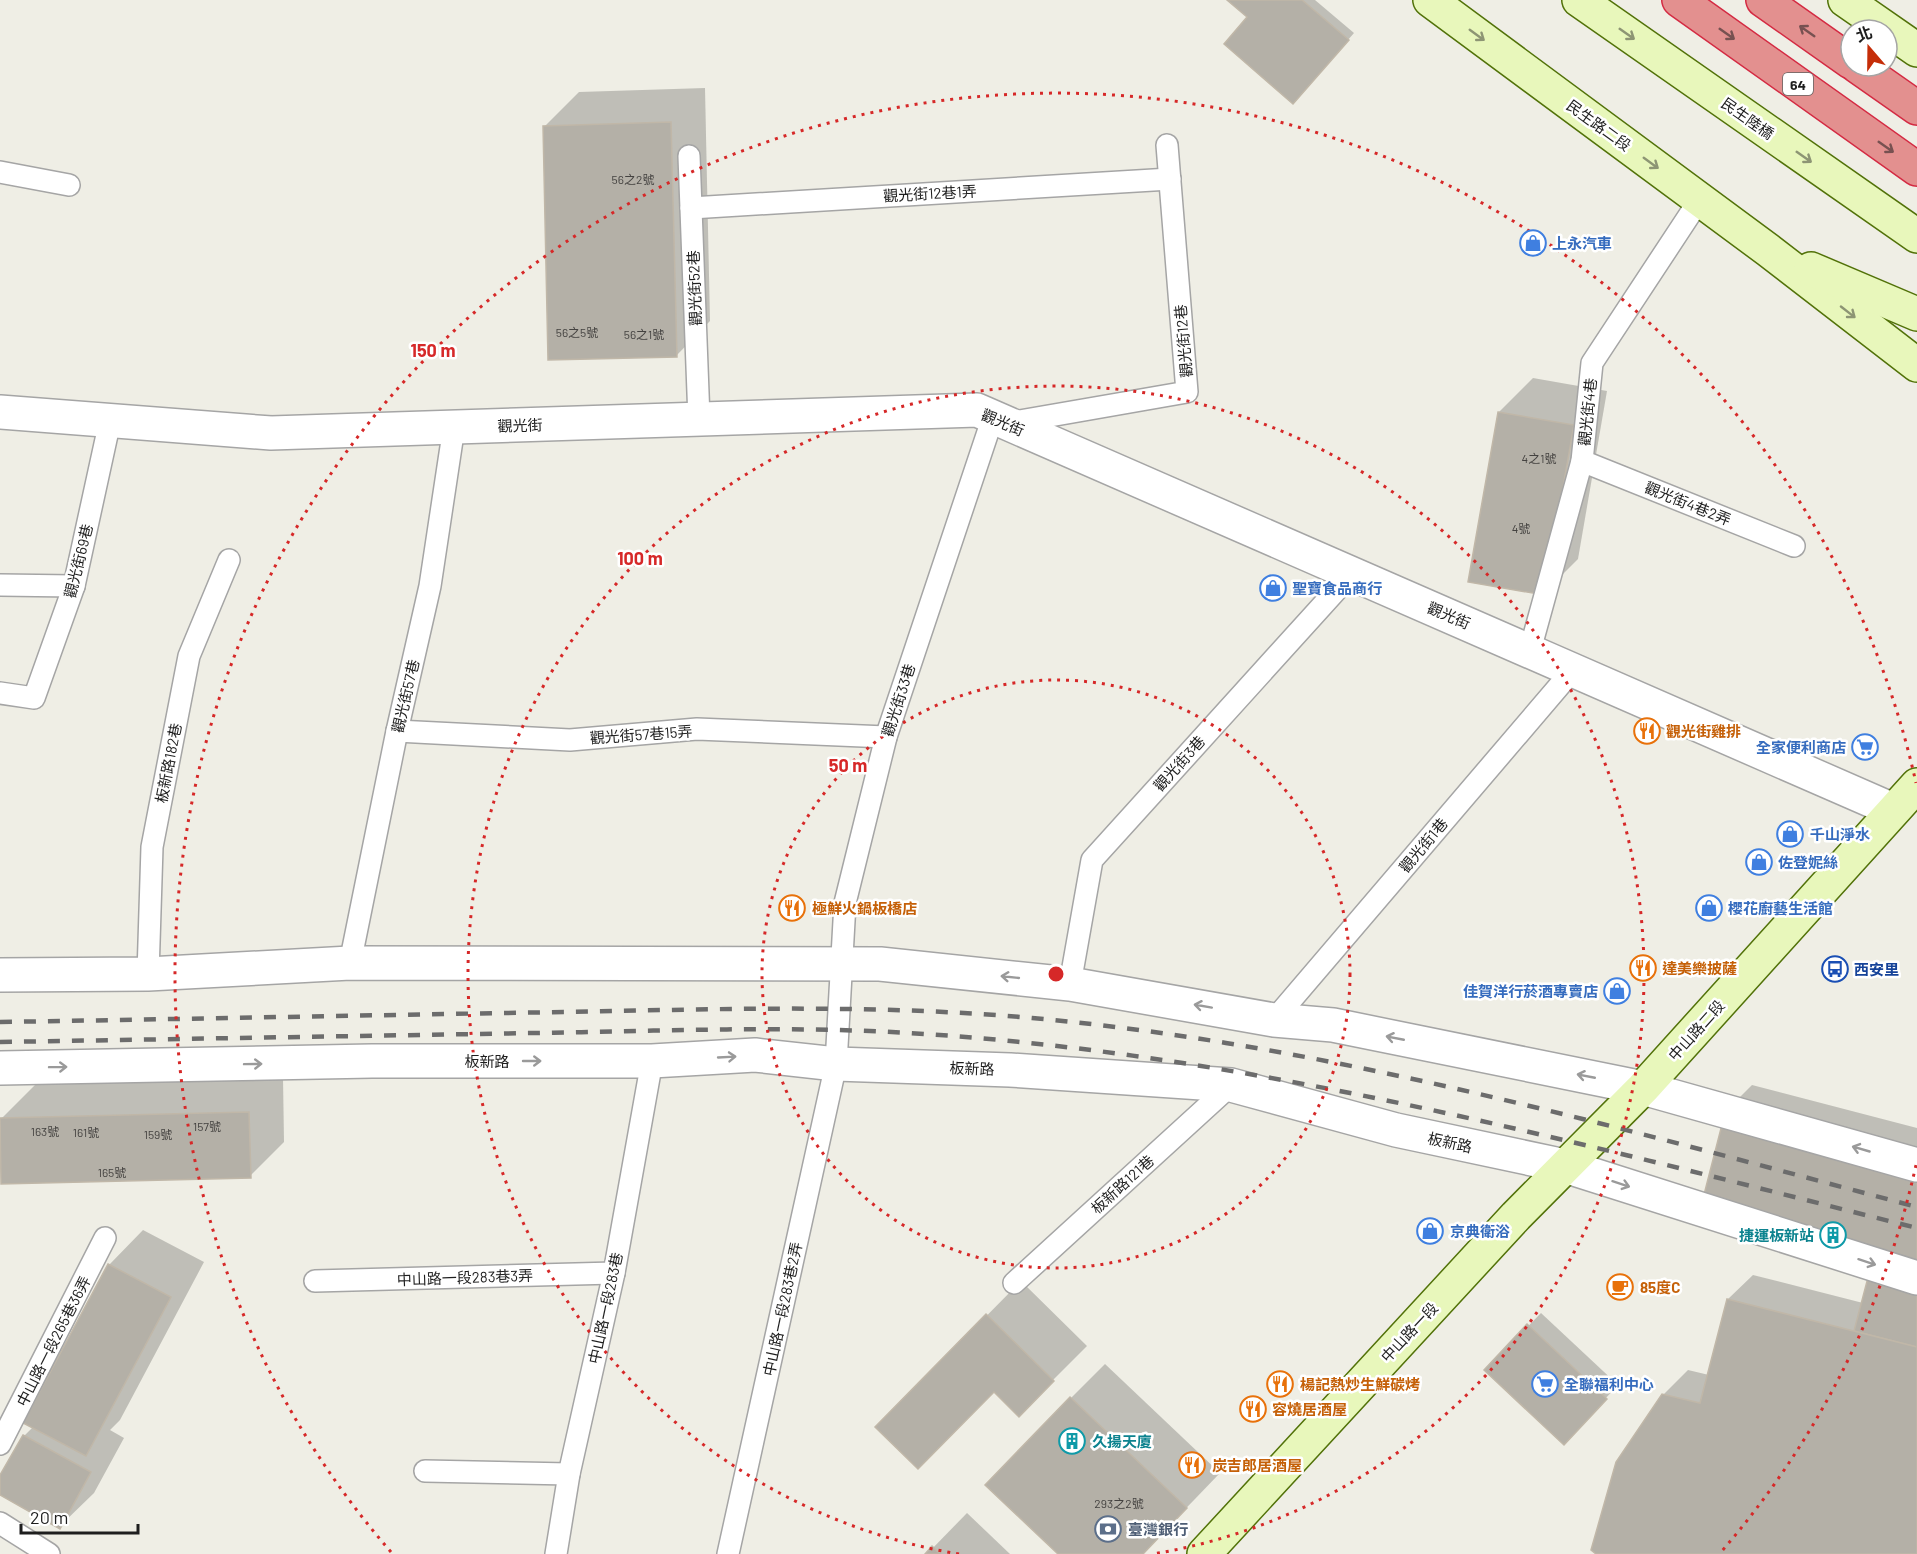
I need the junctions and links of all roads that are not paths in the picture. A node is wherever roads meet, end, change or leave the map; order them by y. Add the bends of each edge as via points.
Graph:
1 (1430, 0) edge
2 (1579, 0) edge
3 (1679, 0) edge
4 (1763, 0) edge
5 (1845, 0) edge
6 (1917, 50) edge
7 (1839, 54) edge
8 (1874, 78) edge
9 (1917, 108) edge
10 (1167, 145) dead end
11 (689, 156) dead end
12 (1917, 169) edge
13 (0, 172) edge
14 (1170, 179) junction
15 (69, 185) dead end
16 (1700, 200) junction
17 (691, 208) junction
18 (1917, 236) edge
19 (1768, 250) junction
20 (1917, 314) edge
21 (1917, 365) edge
22 (0, 412) edge
23 (699, 419) junction
24 (1001, 420) junction
25 (110, 421) junction
26 (454, 427) junction
27 (1582, 461) junction
28 (1794, 546) dead end
29 (229, 560) dead end
30 (1351, 574) junction
31 (0, 585) edge
32 (74, 586) junction
33 (1530, 650) junction
34 (1572, 670) junction
35 (0, 693) edge
36 (397, 731) junction
37 (886, 737) junction
38 (1917, 785) edge
39 (1893, 810) junction
40 (350, 963) junction
41 (842, 963) junction
42 (148, 974) junction
43 (0, 975) edge
44 (1070, 984) junction
45 (1274, 1020) junction
46 (652, 1061) junction
47 (836, 1064) junction
48 (0, 1068) edge
49 (1231, 1085) junction
50 (1643, 1088) junction
51 (1917, 1165) edge
52 (1565, 1166) junction
53 (1516, 1216) joint
54 (105, 1238) dead end
55 (614, 1273) junction
56 (1917, 1278) edge
57 (315, 1281) dead end
58 (1014, 1283) dead end
59 (0, 1444) edge
60 (425, 1471) dead end
61 (569, 1474) junction
62 (0, 1523) edge
63 (49, 1554) edge
64 (556, 1554) edge
65 (728, 1554) edge
66 (1204, 1554) edge

1 -> 16 main road, 民生路二段
2 -> 18 main road, 民生陸橋
3 -> 12 highway, 64
7 -> 4 highway
5 - 6 main road
8 - 9 highway
10 - 14 lane, 觀光街12巷
11 - 17 lane, 觀光街52巷
13 - 15 lane
14 - 17 lane, 觀光街12巷1弄
14 - 24 lane, 觀光街12巷 via 1187,392
16 - 19 main road, 民生路二段
16 - 27 lane, 觀光街4巷 via 1592,363
17 - 23 lane, 觀光街52巷
19 - 20 main road, 民生路二段
19 -> 21 main road, 民生路二段
22 - 25 street, 觀光街
23 - 24 street, 觀光街 via 977,410
23 - 26 street, 觀光街
24 - 30 street, 觀光街
24 - 37 lane, 觀光街33巷
25 - 26 street, 觀光街 via 271,434
25 - 32 lane, 觀光街69巷
26 - 36 lane, 觀光街57巷 via 430,586
27 - 28 lane, 觀光街4巷2弄
27 - 33 lane, 觀光街4巷
29 - 42 lane, 板新路182巷 via 189,656 182,690 152,847
30 - 33 street, 觀光街
30 - 44 lane, 觀光街3巷 via 1092,860
31 - 32 lane
32 - 35 lane, 觀光街69巷 via 34,698
33 - 34 street, 觀光街
34 - 39 street, 觀光街
34 - 45 lane, 觀光街1巷
36 - 37 lane, 觀光街57巷15弄 via 570,740 697,729
36 - 40 lane, 觀光街57巷
37 - 41 lane, 觀光街33巷 via 845,903
38 - 39 main road, 中山路二段
39 - 50 main road, 中山路二段
40 - 41 street
40 - 42 street
44 -> 41 street
41 - 47 lane, 觀光街33巷
42 - 43 street
45 -> 44 street
50 -> 45 street via 1333,1025
46 -> 47 street, 板新路 via 755,1055
48 -> 46 street, 板新路
46 - 55 lane, 中山路一段283巷
47 - 49 street, 板新路 via 1011,1070
47 - 65 lane, 中山路一段283巷2弄
49 - 52 street, 板新路 via 1396,1130
49 - 58 lane, 板新路121巷
51 -> 50 street
50 - 52 main road, 中山路二段
52 - 53 main road, 中山路二段
52 -> 56 street, 板新路
53 - 66 main road, 中山路一段
54 - 59 lane, 中山路一段265巷36弄
55 - 57 lane, 中山路一段283巷3弄
55 - 61 lane, 中山路一段283巷
60 - 61 lane
61 - 64 lane, 中山路一段283巷
62 - 63 lane

